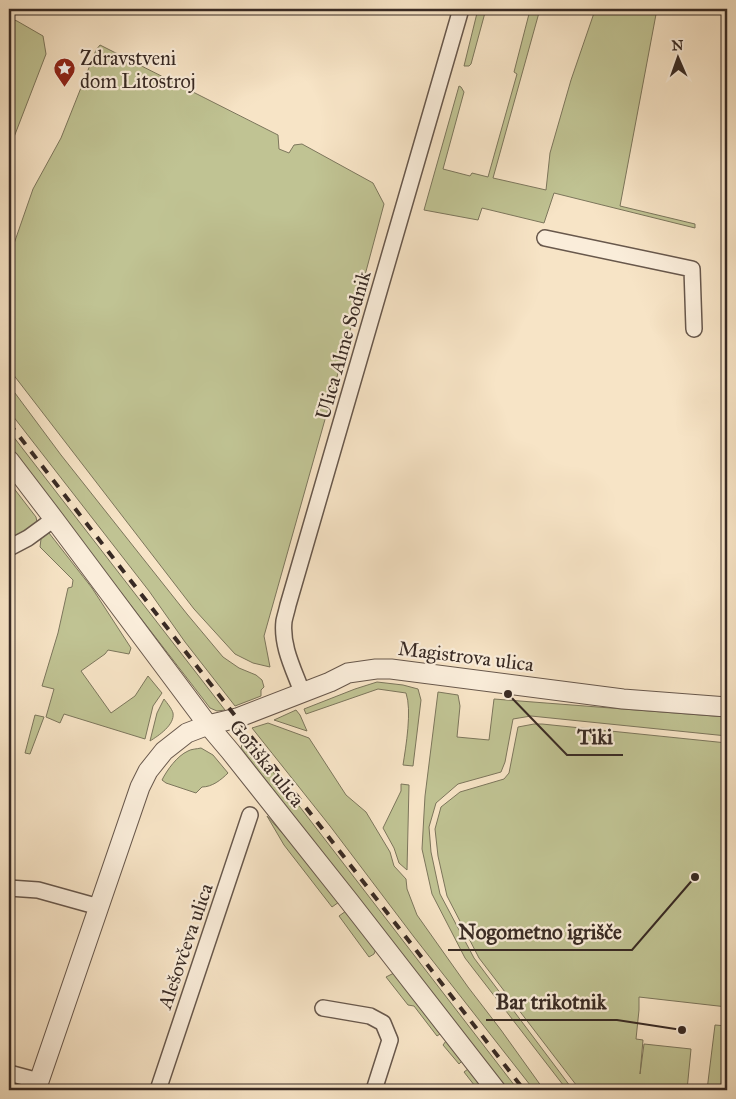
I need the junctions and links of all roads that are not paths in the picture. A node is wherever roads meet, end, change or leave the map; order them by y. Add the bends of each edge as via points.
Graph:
1 (461, 9) edge
2 (545, 238) dead end
3 (694, 329) dead end
4 (9, 460) edge
5 (54, 519) junction
6 (9, 548) edge
7 (302, 692) junction
8 (727, 707) edge
9 (208, 725) junction
10 (250, 815) dead end
11 (9, 888) edge
12 (99, 907) junction
13 (323, 1008) dead end
14 (9, 1073) edge
15 (37, 1086) edge
16 (158, 1090) edge
17 (374, 1090) edge
18 (496, 1090) edge

1 - 7 street, Ulica Alme Sodnik via 284,620 289,659
2 - 3 street via 692,269
4 - 5 street, Goriška ulica
5 - 6 street
5 - 9 street, Goriška ulica
7 - 8 street, Magistrova ulica via 348,674 391,669 623,699
7 - 9 street, Magistrova ulica via 237,718
9 - 12 street, Magistrova ulica via 184,734 164,750 148,771
9 - 18 street, Goriška ulica
10 - 16 street, Alešovčeva ulica
11 - 12 street via 38,890
12 - 15 street, Magistrova ulica
13 - 17 street via 370,1016 383,1023 390,1040
14 - 15 street

